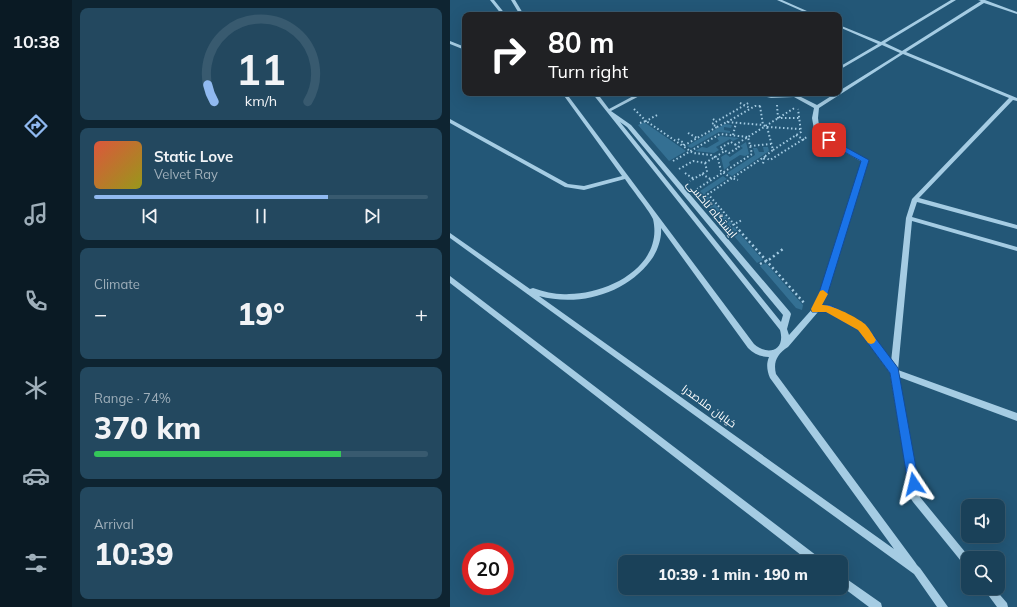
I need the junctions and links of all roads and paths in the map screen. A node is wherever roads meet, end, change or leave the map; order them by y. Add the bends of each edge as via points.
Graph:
1 (492, 0) edge
2 (513, 0) edge
3 (779, 0) edge
4 (954, 0) edge
5 (982, 1) edge
6 (502, 12) edge
7 (520, 12) edge
8 (807, 12) edge
9 (1017, 13) edge
10 (842, 27) edge
11 (450, 42) edge
12 (881, 44) junction
13 (462, 48) edge
14 (904, 52) junction
15 (842, 67) edge
16 (842, 91) edge
17 (566, 96) edge
18 (596, 96) edge
19 (637, 96) edge
20 (763, 96) edge
21 (783, 96) edge
22 (800, 96) edge
23 (834, 96) edge
24 (776, 97) junction
25 (1014, 99) edge
26 (752, 101) dead end
27 (740, 103) dead end
28 (744, 105) junction
29 (631, 106) dead end
30 (760, 106) junction
31 (766, 106) dead end
32 (771, 106) dead end
33 (777, 106) junction
34 (784, 106) dead end
35 (791, 106) dead end
36 (797, 106) junction
37 (817, 107) junction
38 (750, 109) junction
39 (608, 111) junction
40 (659, 114) dead end
41 (778, 118) junction
42 (799, 118) junction
43 (811, 118) junction
44 (713, 119) dead end
45 (450, 121) edge
46 (646, 121) junction
47 (716, 121) junction
48 (727, 122) junction
49 (736, 123) junction
50 (635, 124) dead end
51 (765, 126) junction
52 (717, 127) junction
53 (800, 129) junction
54 (688, 133) dead end
55 (733, 135) junction
56 (796, 135) junction
57 (748, 137) junction
58 (697, 138) junction
59 (678, 139) dead end
60 (803, 139) junction
61 (806, 141) dead end
62 (735, 144) junction
63 (772, 144) junction
64 (683, 146) junction
65 (750, 146) junction
66 (773, 150) junction
67 (691, 151) junction
68 (725, 151) junction
69 (715, 157) junction
70 (764, 157) junction
71 (705, 162) junction
72 (669, 164) dead end
73 (763, 164) dead end
74 (680, 169) junction
75 (676, 171) dead end
76 (723, 173) junction
77 (702, 174) junction
78 (626, 177) junction
79 (731, 178) junction
80 (694, 179) junction
81 (712, 180) junction
82 (738, 180) dead end
83 (686, 184) dead end
84 (693, 192) dead end
85 (915, 199) junction
86 (655, 216) junction
87 (909, 218) junction
88 (742, 220) dead end
89 (735, 224) junction
90 (1017, 227) edge
91 (725, 229) dead end
92 (450, 235) edge
93 (783, 249) dead end
94 (1017, 249) edge
95 (766, 260) junction
96 (756, 266) dead end
97 (450, 279) edge
98 (521, 286) junction
99 (806, 308) dead end
100 (816, 309) junction
101 (783, 328) junction
102 (780, 349) junction
103 (894, 372) junction
104 (1017, 417) edge
105 (961, 554) edge
106 (809, 555) edge
107 (917, 571) junction
108 (848, 585) edge
109 (994, 595) edge
110 (876, 607) edge
111 (944, 607) edge
112 (1003, 607) edge

1 - 6 street
2 - 7 street
3 - 8 street
4 - 12 street
5 - 9 street
5 - 14 street
10 - 12 street
11 - 13 street
12 - 14 street
12 - 15 street
14 - 16 street
14 - 25 street
17 - 78 street
18 - 39 street
19 - 39 street
20 - 24 street
21 - 24 street
22 - 37 street
23 - 37 street
24 - 33 path
25 - 85 street
26 - 28 path
27 - 28 path
28 - 38 path
28 - 47 path
29 - 46 path
30 - 31 path
30 - 38 path
30 - 51 path
32 - 33 path
33 - 34 path
33 - 41 path
35 - 36 path
36 - 41 path
36 - 42 path
37 - 43 street
38 - 48 path
39 - 101 street
39 - 101 street, ایستگاه تاکسی via 629,126 787,314
40 - 46 path
41 - 42 path
41 - 51 path
42 - 43 path
42 - 53 path
43 - 60 path via 811,134
43 - 100 street via 817,134 865,160
44 - 47 path
45 - 78 street via 567,186 584,188
46 - 50 path
46 - 64 path
47 - 52 path via 712,124
48 - 49 path
48 - 52 path
49 - 51 path
49 - 55 path
51 - 53 path
51 - 57 path
51 - 63 path
52 - 58 path
53 - 56 path via 801,132
54 - 58 path
55 - 57 path
55 - 67 path via 720,134
56 - 60 path
56 - 66 path
57 - 62 path
57 - 65 path
58 - 64 path
59 - 64 path via 684,143
60 - 61 path
60 - 70 path via 770,160
62 - 68 path via 739,147 729,154
62 - 68 path via 730,142 720,148
63 - 65 path
63 - 66 path
64 - 67 path
65 - 76 path via 752,154
66 - 70 path
67 - 69 path
67 - 72 path
68 - 69 path
69 - 71 path
69 - 76 path
70 - 73 path
70 - 79 path
71 - 74 path via 693,161
71 - 77 path via 707,171
74 - 75 path
74 - 80 path
76 - 79 path
76 - 81 path
77 - 80 path
77 - 81 path
78 - 86 street
79 - 82 path
79 - 89 path via 708,194
80 - 83 path
81 - 84 path
85 - 87 street
85 - 90 street
86 - 98 street via 658,236 651,257 633,276 607,291 576,298 546,297
86 - 102 street via 751,346 763,354 771,354
87 - 94 street
87 - 103 street
88 - 89 path
89 - 91 path
89 - 95 path
92 - 98 street, خیابان ملاصدرا
93 - 95 path
95 - 96 path
95 - 99 path
97 - 106 street
98 - 107 street, خیابان ملاصدرا
100 - 102 street
100 - 103 street via 827,308 862,327
101 - 102 street via 786,341
102 - 107 street via 772,356 770,362 773,376
103 - 104 street
103 - 105 street via 916,499
107 - 111 street, خیابان ملاصدرا
108 - 110 street
109 - 112 street

